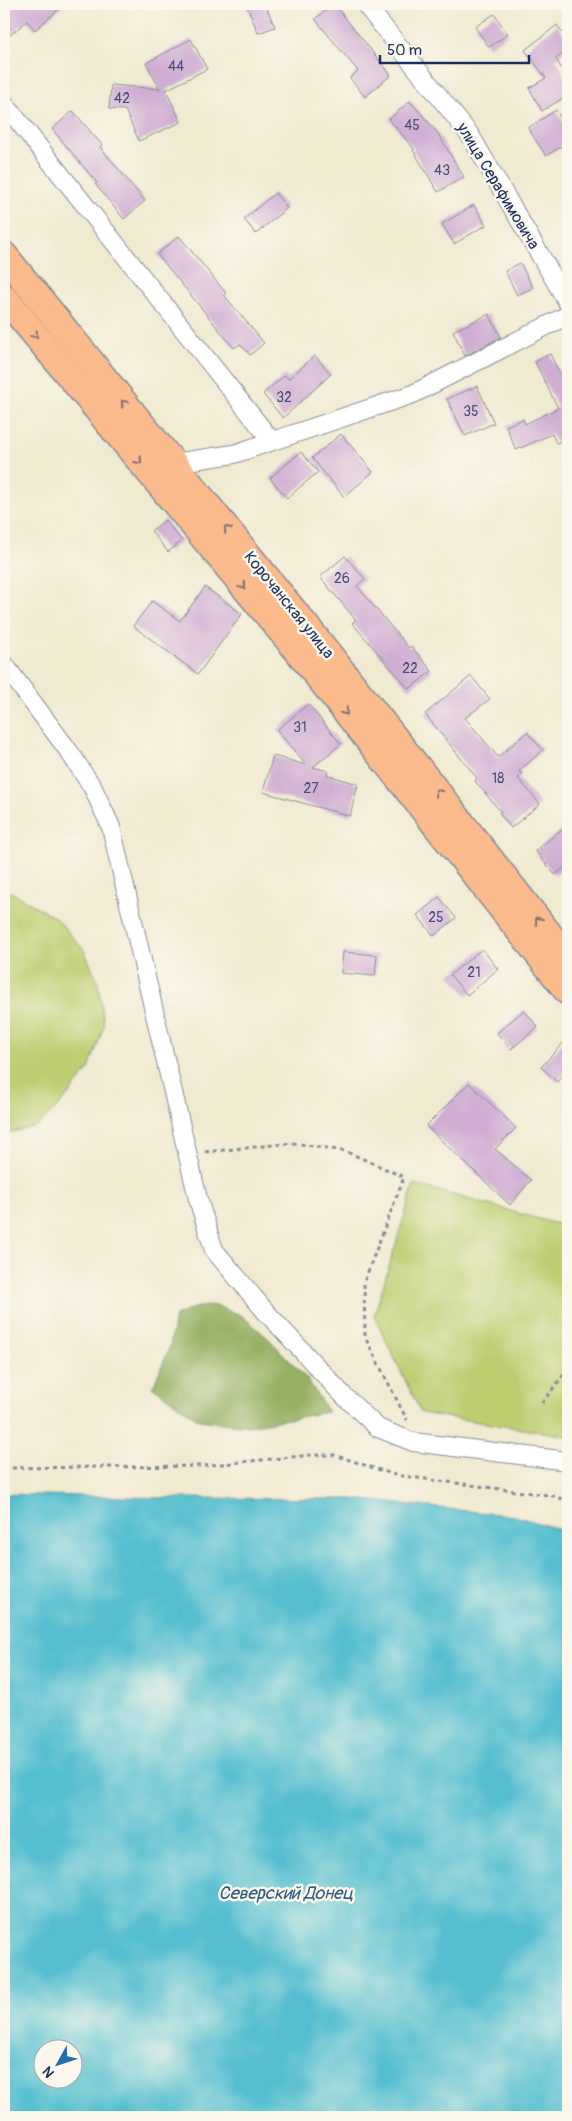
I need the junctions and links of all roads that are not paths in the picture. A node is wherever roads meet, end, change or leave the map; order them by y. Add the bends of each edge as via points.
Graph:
1 (365, 4) edge
2 (4, 102) edge
3 (4, 255) edge
4 (25, 282) junction
5 (4, 298) edge
6 (568, 304) edge
7 (568, 315) edge
8 (272, 440) junction
9 (174, 463) junction
10 (4, 664) edge
11 (568, 958) edge
12 (568, 992) edge
13 (568, 1461) edge

1 - 6 street, улица Серафимовича via 470,134
2 - 8 street
3 - 4 main road, Корочанская улица
4 - 5 street
9 -> 4 main road, Корочанская улица
5 -> 12 main road, Корочанская улица via 300,654
7 - 8 street via 413,394
8 - 9 street via 234,454
11 -> 9 main road, Корочанская улица
10 - 13 street via 68,750 92,788 111,828 198,1199 214,1250 266,1312 378,1428 412,1442

